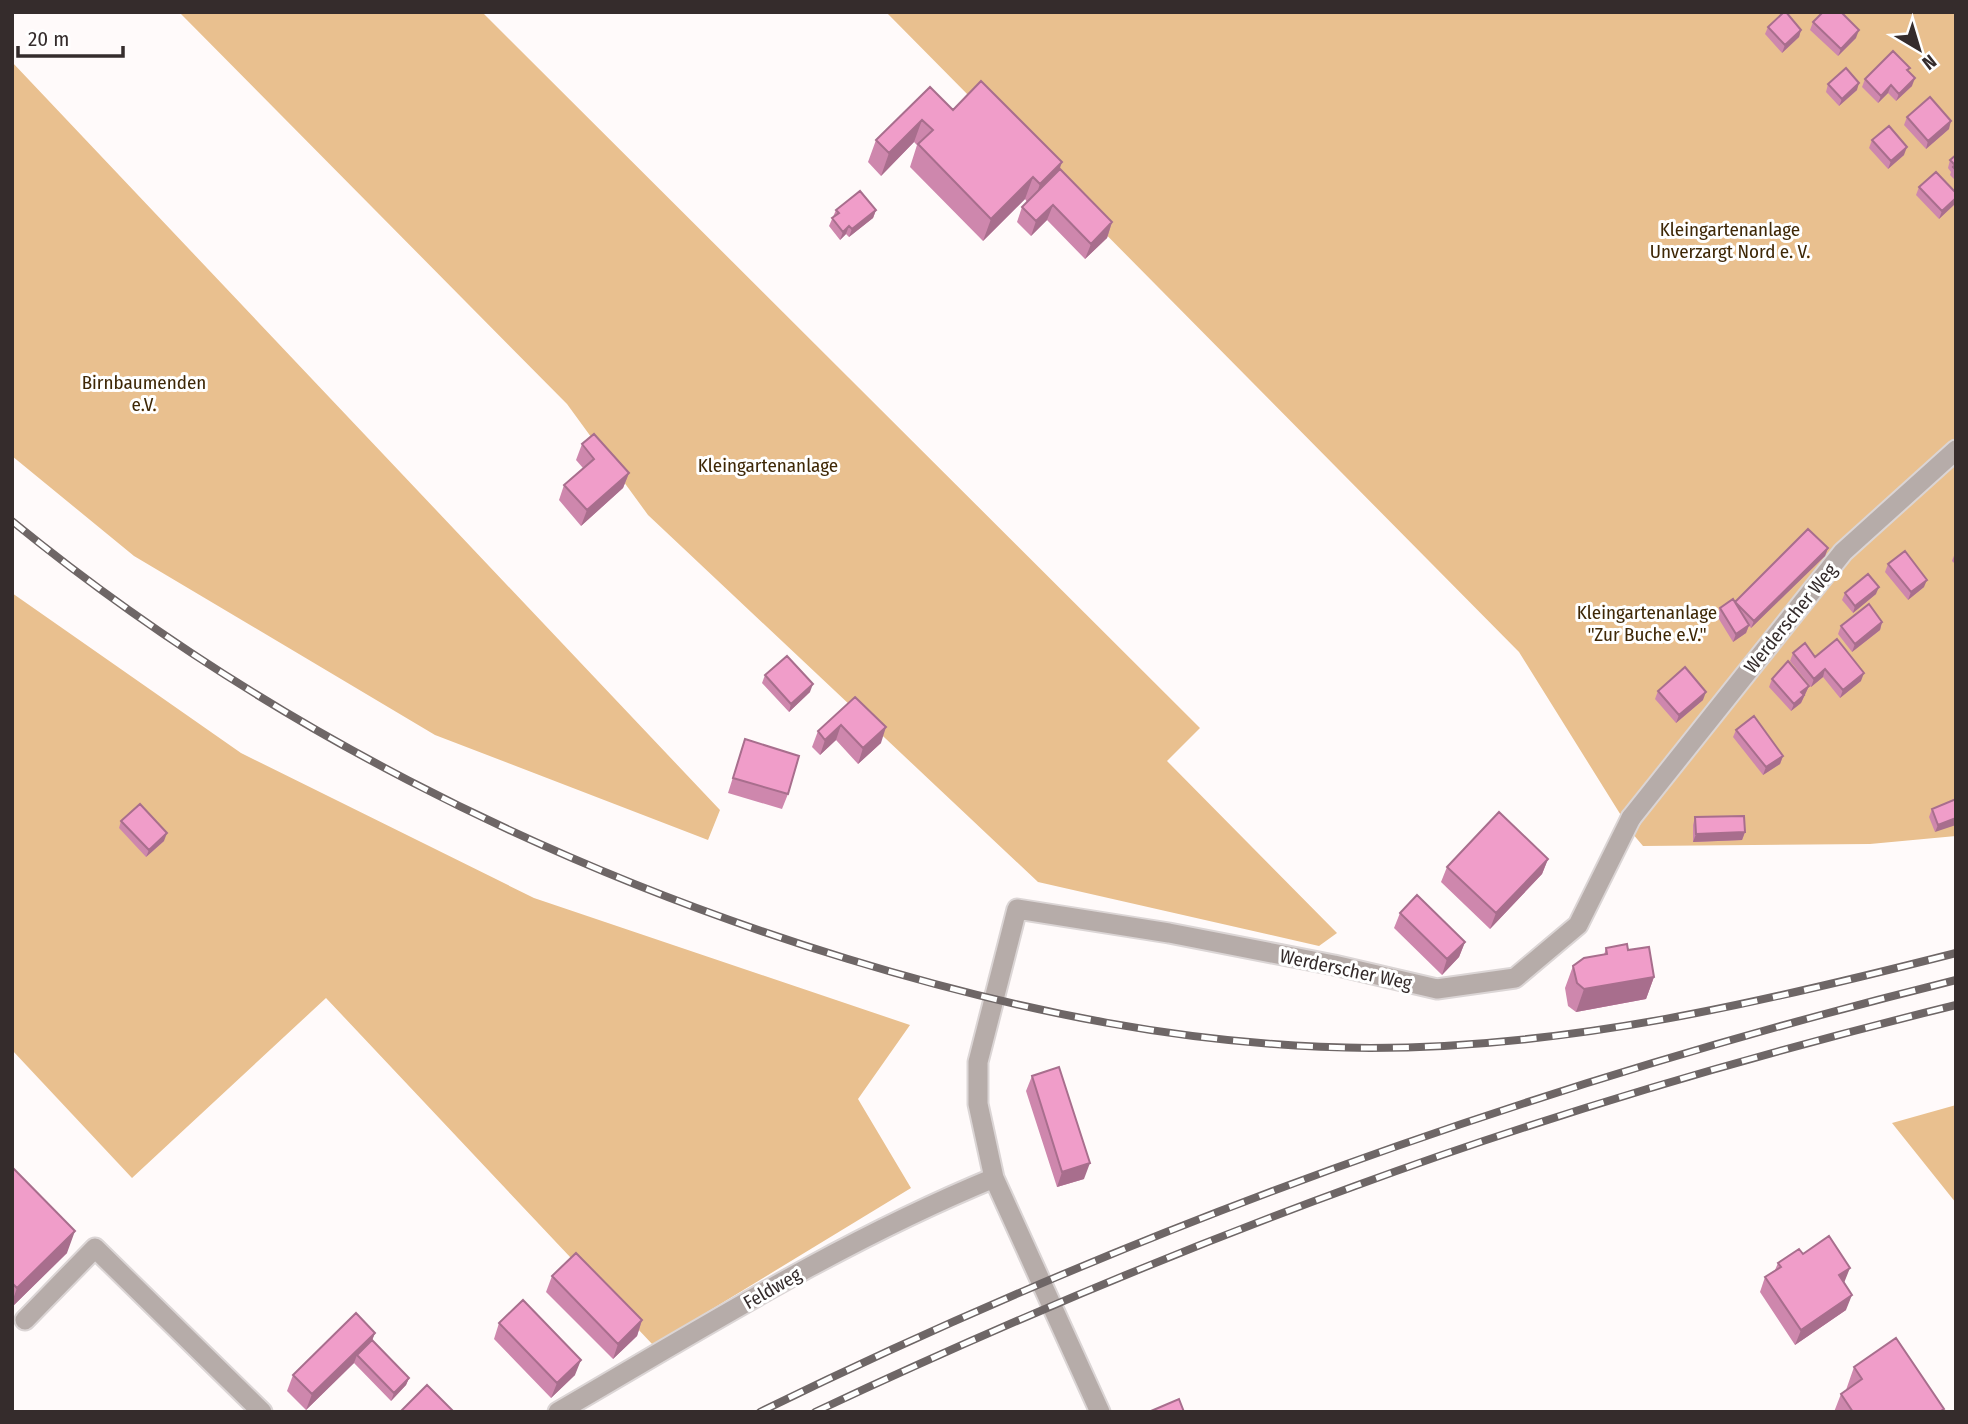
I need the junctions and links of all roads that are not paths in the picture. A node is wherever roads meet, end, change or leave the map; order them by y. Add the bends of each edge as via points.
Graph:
1 (1956, 450) edge
2 (994, 1178) junction
3 (24, 1320) dead end
4 (262, 1412) edge
5 (558, 1412) edge
6 (1100, 1412) edge

1 - 2 street, Werderscher Weg via 1843,552 1631,818 1578,925 1515,978 1437,989 1183,935 1017,909 978,1062 978,1104
2 - 5 street, Feldweg via 826,1257
2 - 6 street, Werderscher Weg
3 - 4 street via 95,1248

